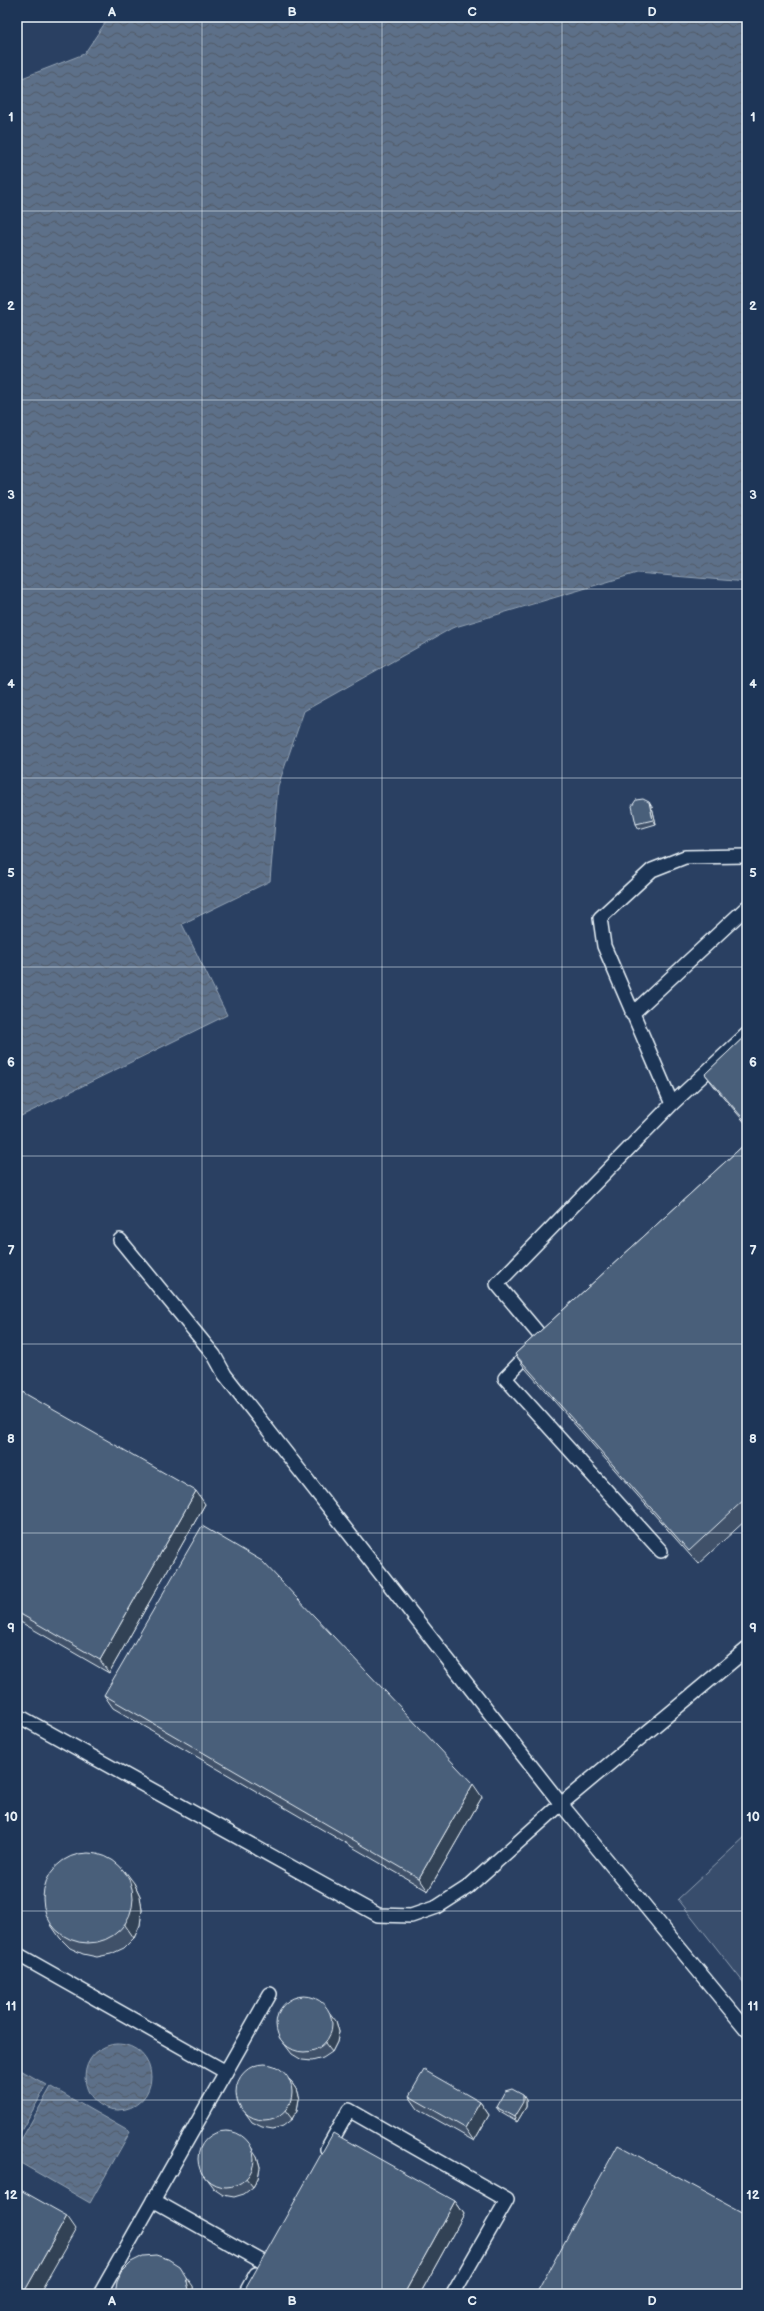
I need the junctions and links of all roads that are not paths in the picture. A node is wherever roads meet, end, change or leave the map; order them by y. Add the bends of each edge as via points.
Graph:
1 (747, 856) edge
2 (747, 907) edge
3 (632, 1014) junction
4 (747, 1034) edge
5 (672, 1104) junction
6 (120, 1240) dead end
7 (661, 1550) dead end
8 (747, 1649) edge
9 (17, 1715) edge
10 (561, 1804) junction
11 (17, 1954) edge
12 (270, 1994) dead end
13 (747, 2030) edge
14 (226, 2072) junction
15 (322, 2159) edge
16 (153, 2200) junction
17 (271, 2248) edge
18 (263, 2262) junction
19 (100, 2294) edge
20 (245, 2294) edge
21 (453, 2294) edge

1 - 3 lane via 685,857 652,870 600,918 604,946
2 - 3 lane
3 - 5 lane
4 - 5 lane
5 - 7 lane via 497,1284 543,1339 505,1378
6 - 10 lane via 214,1355 225,1375
8 - 10 lane
9 - 10 lane via 378,1915 411,1916 437,1907 468,1887
10 - 13 lane
11 - 14 lane
12 - 14 lane
14 - 16 lane
15 - 21 lane via 349,2110 507,2200
16 - 18 lane
16 - 19 lane
17 - 18 lane
18 - 20 lane

